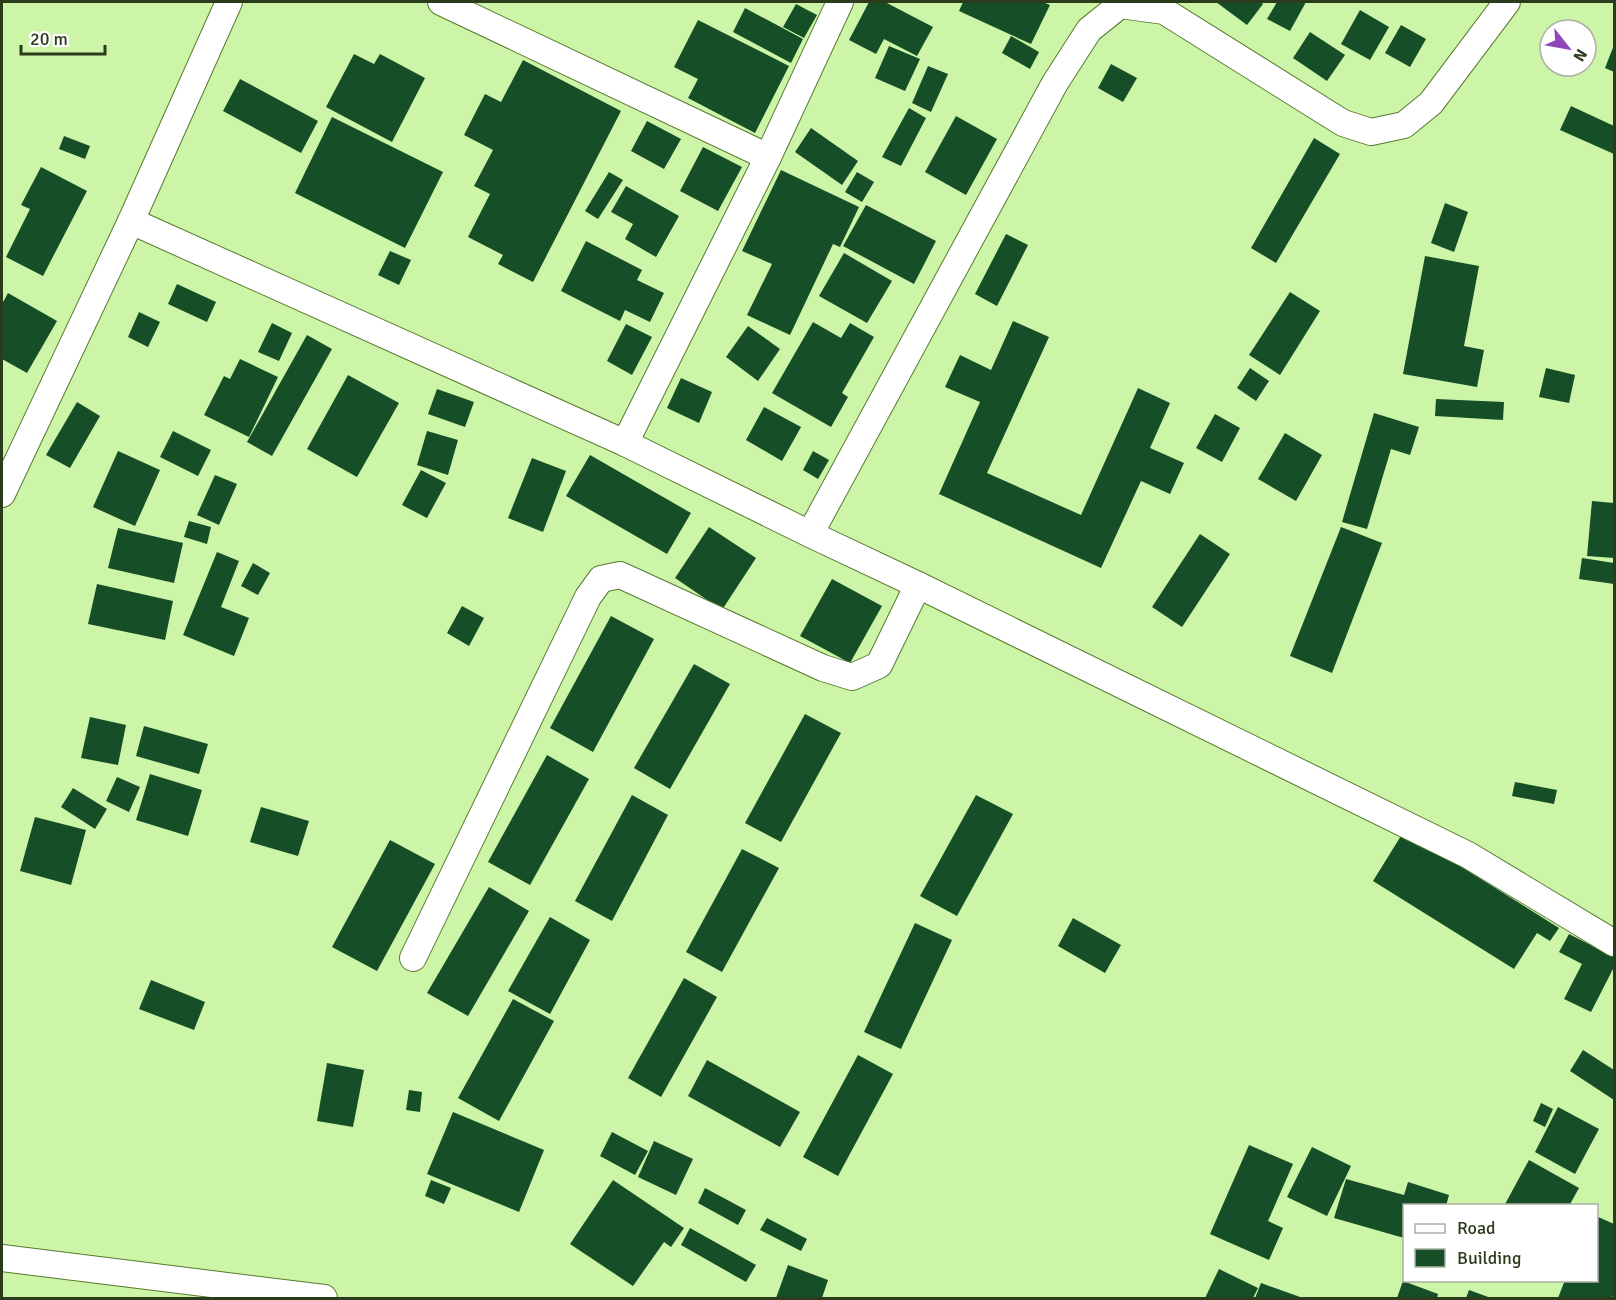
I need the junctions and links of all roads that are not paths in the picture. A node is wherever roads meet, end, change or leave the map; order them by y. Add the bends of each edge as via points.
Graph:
1 (229, 2) edge
2 (441, 2) edge
3 (840, 2) edge
4 (1507, 2) edge
5 (768, 157) junction
6 (131, 221) junction
7 (625, 443) junction
8 (2, 494) edge
9 (810, 534) junction
10 (918, 585) junction
11 (1614, 943) edge
12 (413, 958) dead end
13 (2, 1258) edge
14 (289, 1296) edge
15 (324, 1299) edge

1 - 6 street
2 - 5 street
3 - 5 street
4 - 9 street via 1431,103 1404,125 1371,132 1343,123 1164,11 1120,5 1089,30 1054,83
5 - 7 street
6 - 7 street
6 - 8 street
7 - 9 street
9 - 10 street
10 - 11 street via 1468,855
10 - 12 street via 879,665 852,677 823,668 620,575 601,579 588,597
13 - 14 street
14 - 15 street

